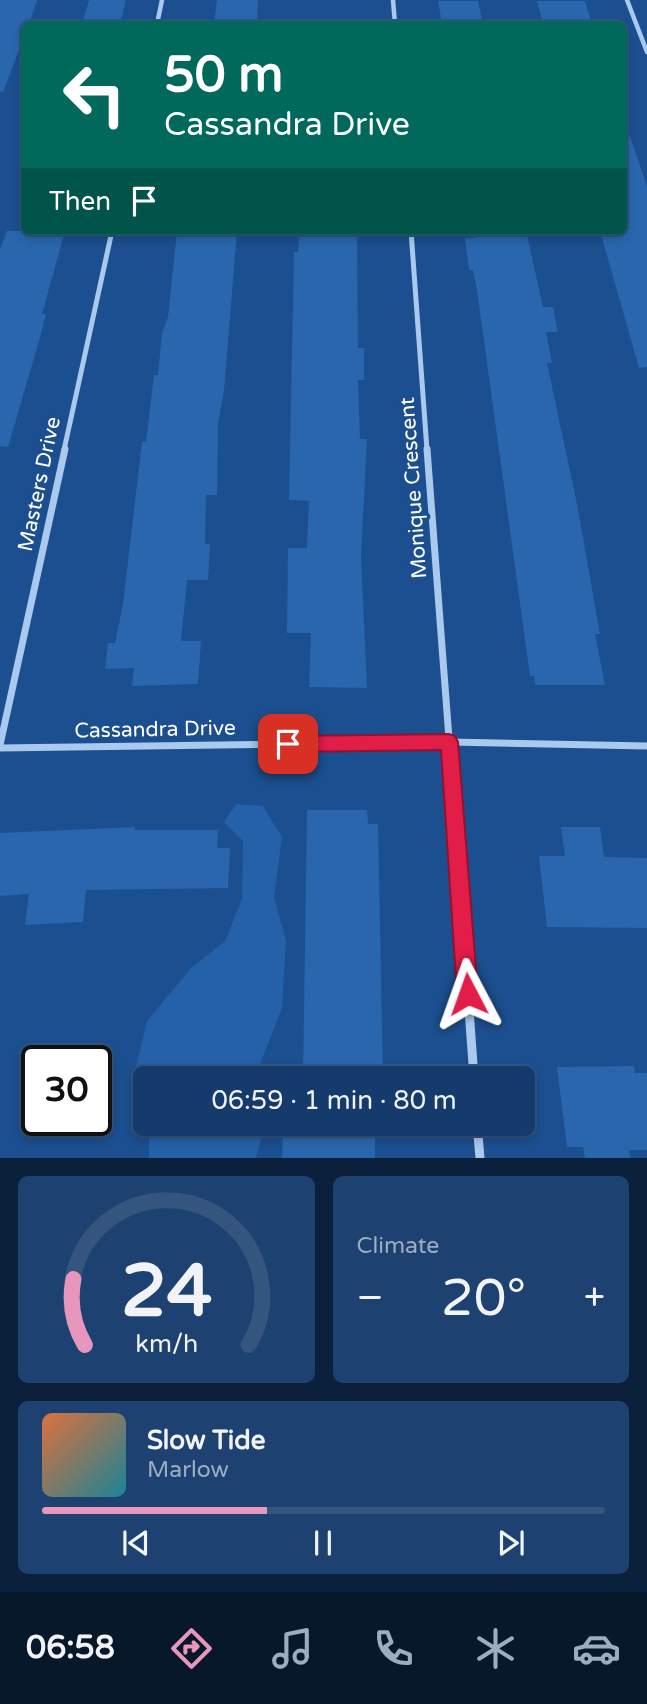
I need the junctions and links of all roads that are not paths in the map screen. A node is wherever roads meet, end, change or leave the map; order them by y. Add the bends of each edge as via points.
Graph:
1 (162, 0) edge
2 (393, 0) edge
3 (627, 0) edge
4 (158, 21) edge
5 (395, 21) edge
6 (647, 52) edge
7 (111, 235) edge
8 (411, 235) edge
9 (449, 742) junction
10 (647, 746) edge
11 (0, 747) edge
12 (473, 1066) edge
13 (478, 1136) edge
14 (480, 1158) edge

1 - 4 street
2 - 5 street
3 - 6 street
7 - 11 street, Masters Drive
8 - 9 street, Monique Crescent
9 - 10 street, Cassandra Drive
9 - 11 street, Cassandra Drive
9 - 12 street, Monique Crescent
13 - 14 street

